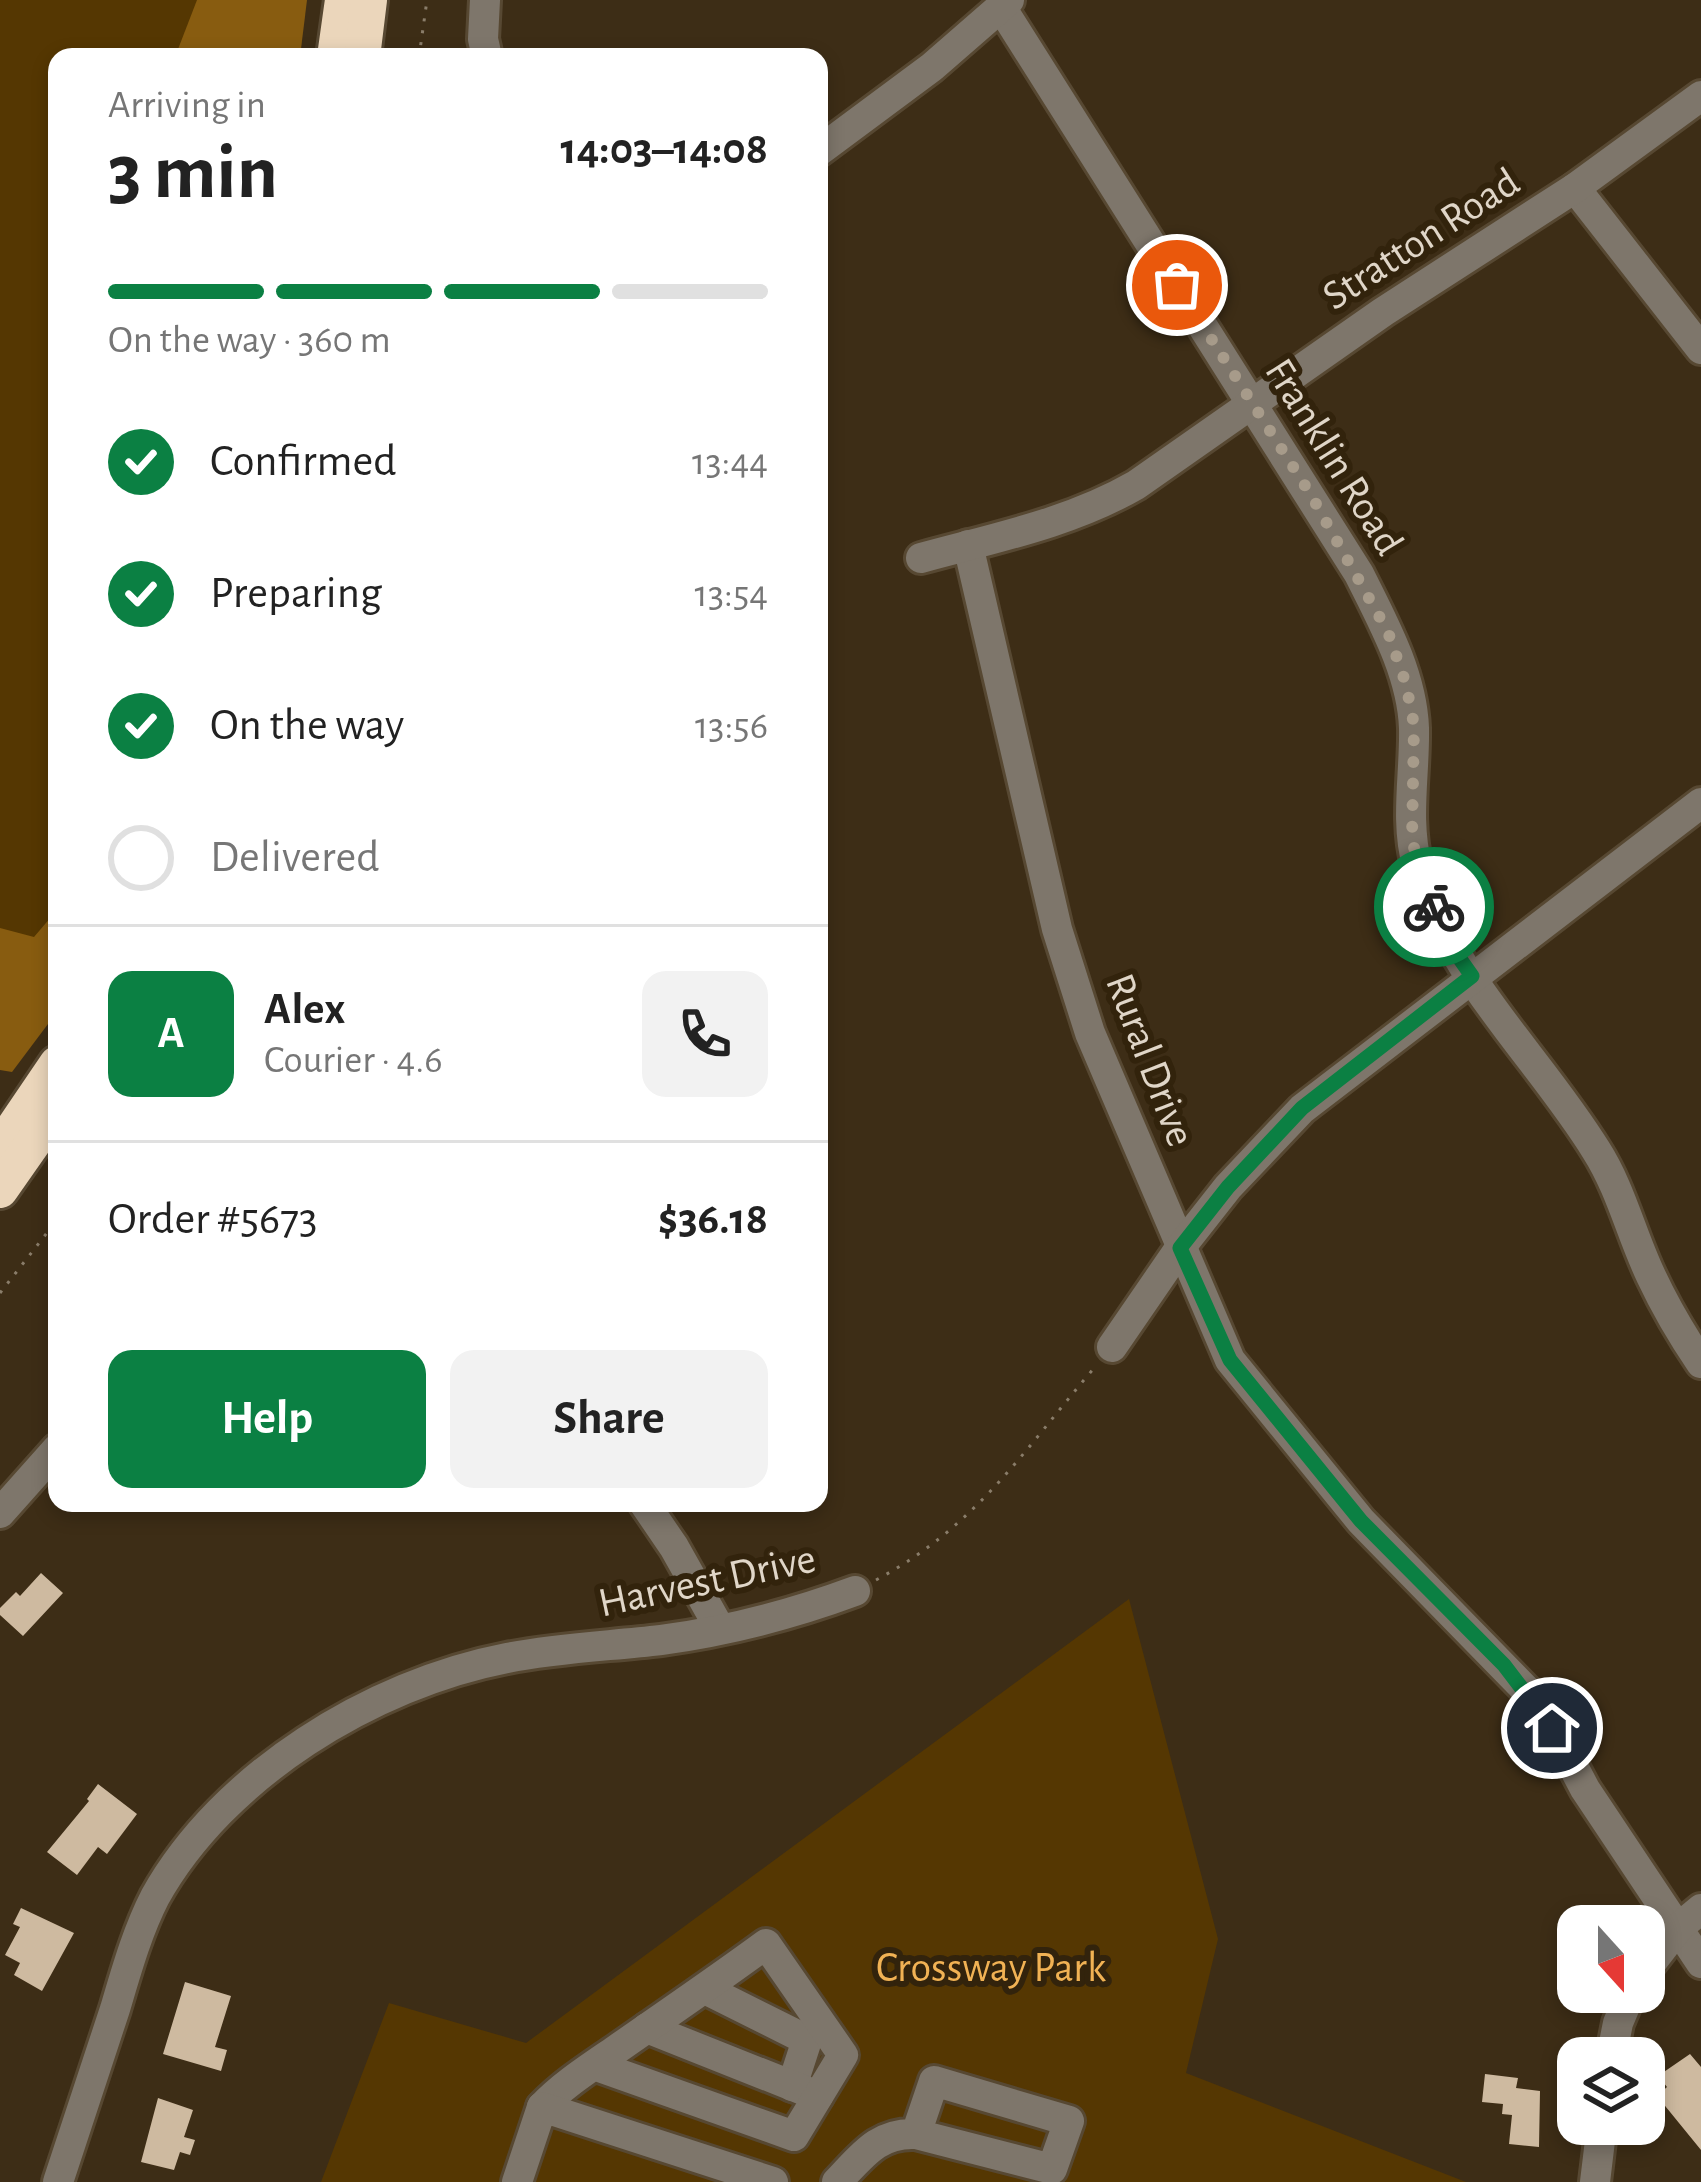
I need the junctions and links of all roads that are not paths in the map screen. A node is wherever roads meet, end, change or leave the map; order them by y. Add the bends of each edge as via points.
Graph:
1 (343, 0) edge
2 (370, 0) edge
3 (485, 0) edge
4 (1005, 3) edge
5 (336, 48) edge
6 (363, 48) edge
7 (485, 48) edge
8 (1701, 97) edge
9 (828, 144) edge
10 (1575, 188) junction
11 (1701, 350) edge
12 (1252, 404) junction
13 (968, 545) junction
14 (921, 558) dead end
15 (1697, 816) edge
16 (1472, 976) junction
17 (48, 1077) edge
18 (48, 1122) edge
19 (0, 1148) edge
20 (0, 1190) edge
21 (1180, 1248) junction
22 (1112, 1347) road end
23 (1701, 1363) edge
24 (48, 1459) edge
25 (650, 1512) edge
26 (0, 1513) edge
27 (855, 1592) road end
28 (720, 1629) junction
29 (1689, 1919) edge
30 (1665, 1947) edge
31 (1701, 1963) edge
32 (705, 1989) junction
33 (646, 2028) junction
34 (594, 2065) junction
35 (805, 2091) junction
36 (542, 2107) junction
37 (913, 2133) junction
38 (1599, 2145) edge
39 (58, 2182) edge
40 (517, 2182) edge
41 (773, 2182) edge
42 (837, 2182) edge
43 (1595, 2182) edge

1 - 5 highway
2 - 6 highway
3 - 7 street
4 - 9 street
4 - 12 street, Franklin Road
8 - 10 street, Stratton Road
10 - 11 street
10 - 12 street, Stratton Road
12 - 13 street, Stratton Road via 1105,503
12 - 16 street, Franklin Road via 1388,632 1414,725 1418,867
13 - 14 street, Stratton Road
13 - 21 street, Rural Drive via 1057,929 1090,1034
15 - 16 street
16 - 21 street via 1302,1108
16 - 23 street, Franklin Road via 1597,1150 1650,1274
17 - 19 highway
18 - 20 highway
21 - 22 street
21 - 29 street, Rural Drive via 1230,1360 1361,1521 1527,1691 1585,1789
24 - 26 street
25 - 28 street
27 - 28 street, Harvest Drive
28 - 39 street, Harvest Drive via 508,1657 437,1677 315,1734 235,1798 203,1827 155,1898
29 - 30 street
29 - 31 street, Rural Drive
32 - 33 street
32 - 35 street via 808,2040
32 - 35 street via 766,1944 843,2055
33 - 34 street
33 - 35 street
34 - 35 street via 794,2136
34 - 36 street
36 - 40 street
36 - 41 street
37 - 37 street via 1052,2169 1069,2121 934,2081
37 - 42 street via 876,2140
38 - 43 street

